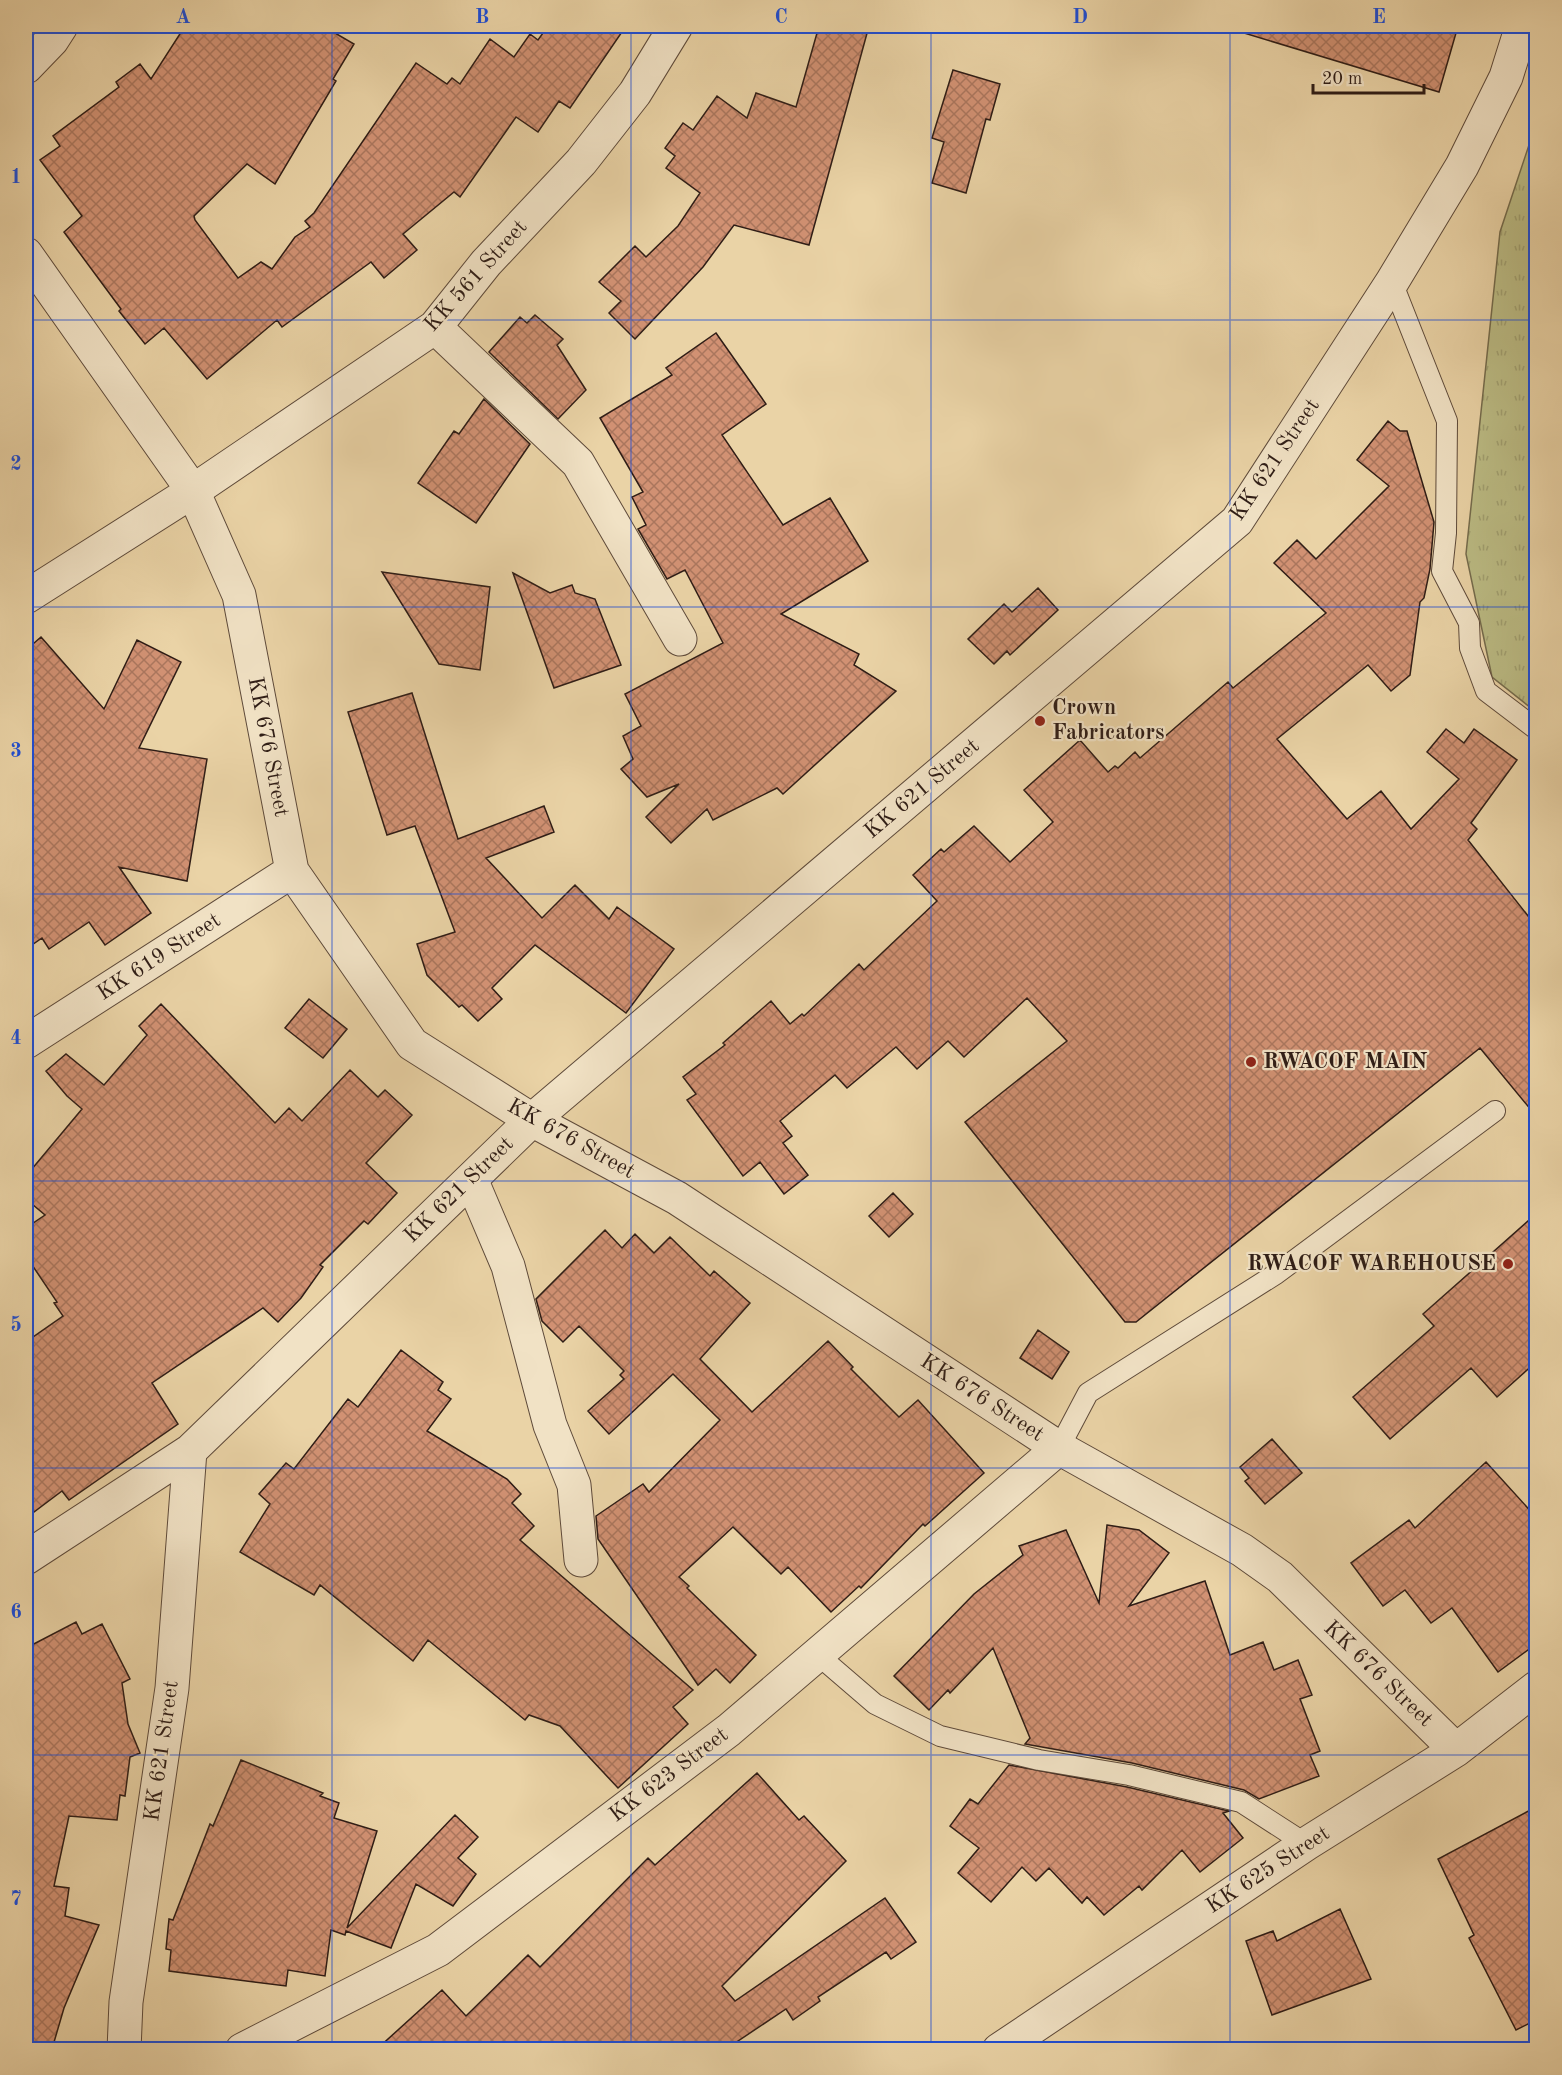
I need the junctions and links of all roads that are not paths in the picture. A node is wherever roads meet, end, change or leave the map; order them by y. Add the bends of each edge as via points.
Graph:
1 (60, 26) edge
2 (676, 26) edge
3 (1522, 26) edge
4 (26, 67) edge
5 (26, 254) edge
6 (1392, 282) junction
7 (435, 327) junction
8 (193, 491) junction
9 (26, 597) edge
10 (680, 639) dead end
11 (1536, 729) edge
12 (292, 871) junction
13 (26, 1042) edge
14 (1495, 1111) dead end
15 (532, 1120) junction
16 (471, 1179) junction
17 (1059, 1448) junction
18 (190, 1451) junction
19 (26, 1558) edge
20 (580, 1560) dead end
21 (818, 1655) junction
22 (1536, 1688) edge
23 (1456, 1750) junction
24 (1306, 1844) junction
25 (123, 2049) edge
26 (242, 2049) edge
27 (999, 2049) edge

1 - 4 street
2 - 7 street, KK 561 Street via 635,93 581,162 486,262
3 - 6 street, KK 621 Street via 1506,77 1462,166
5 - 8 street, KK 676 Street
6 - 11 lane via 1447,421 1442,571 1469,623 1470,648 1486,691
6 - 15 street, KK 621 Street via 1237,521
7 - 8 street, KK 561 Street
7 - 10 street via 578,463
8 - 9 street, KK 561 Street
8 - 12 street, KK 676 Street via 239,595
12 - 13 street, KK 619 Street
12 - 15 street, KK 676 Street via 412,1044
14 - 17 lane via 1276,1274 1088,1393
15 - 16 street, KK 621 Street
15 - 17 street, KK 676 Street via 677,1197
16 - 18 street, KK 621 Street
16 - 20 street via 508,1266 550,1425 574,1485
17 - 21 street, KK 623 Street
17 - 23 street, KK 676 Street via 1242,1550 1280,1577
18 - 19 street, KK 621 Street
18 - 25 street, KK 621 Street via 172,1689 126,2002
21 - 24 lane via 875,1704 940,1736 1240,1802
21 - 26 street, KK 623 Street via 729,1730 438,1950
22 - 23 street, KK 625 Street
23 - 24 street, KK 625 Street
24 - 27 street, KK 625 Street

